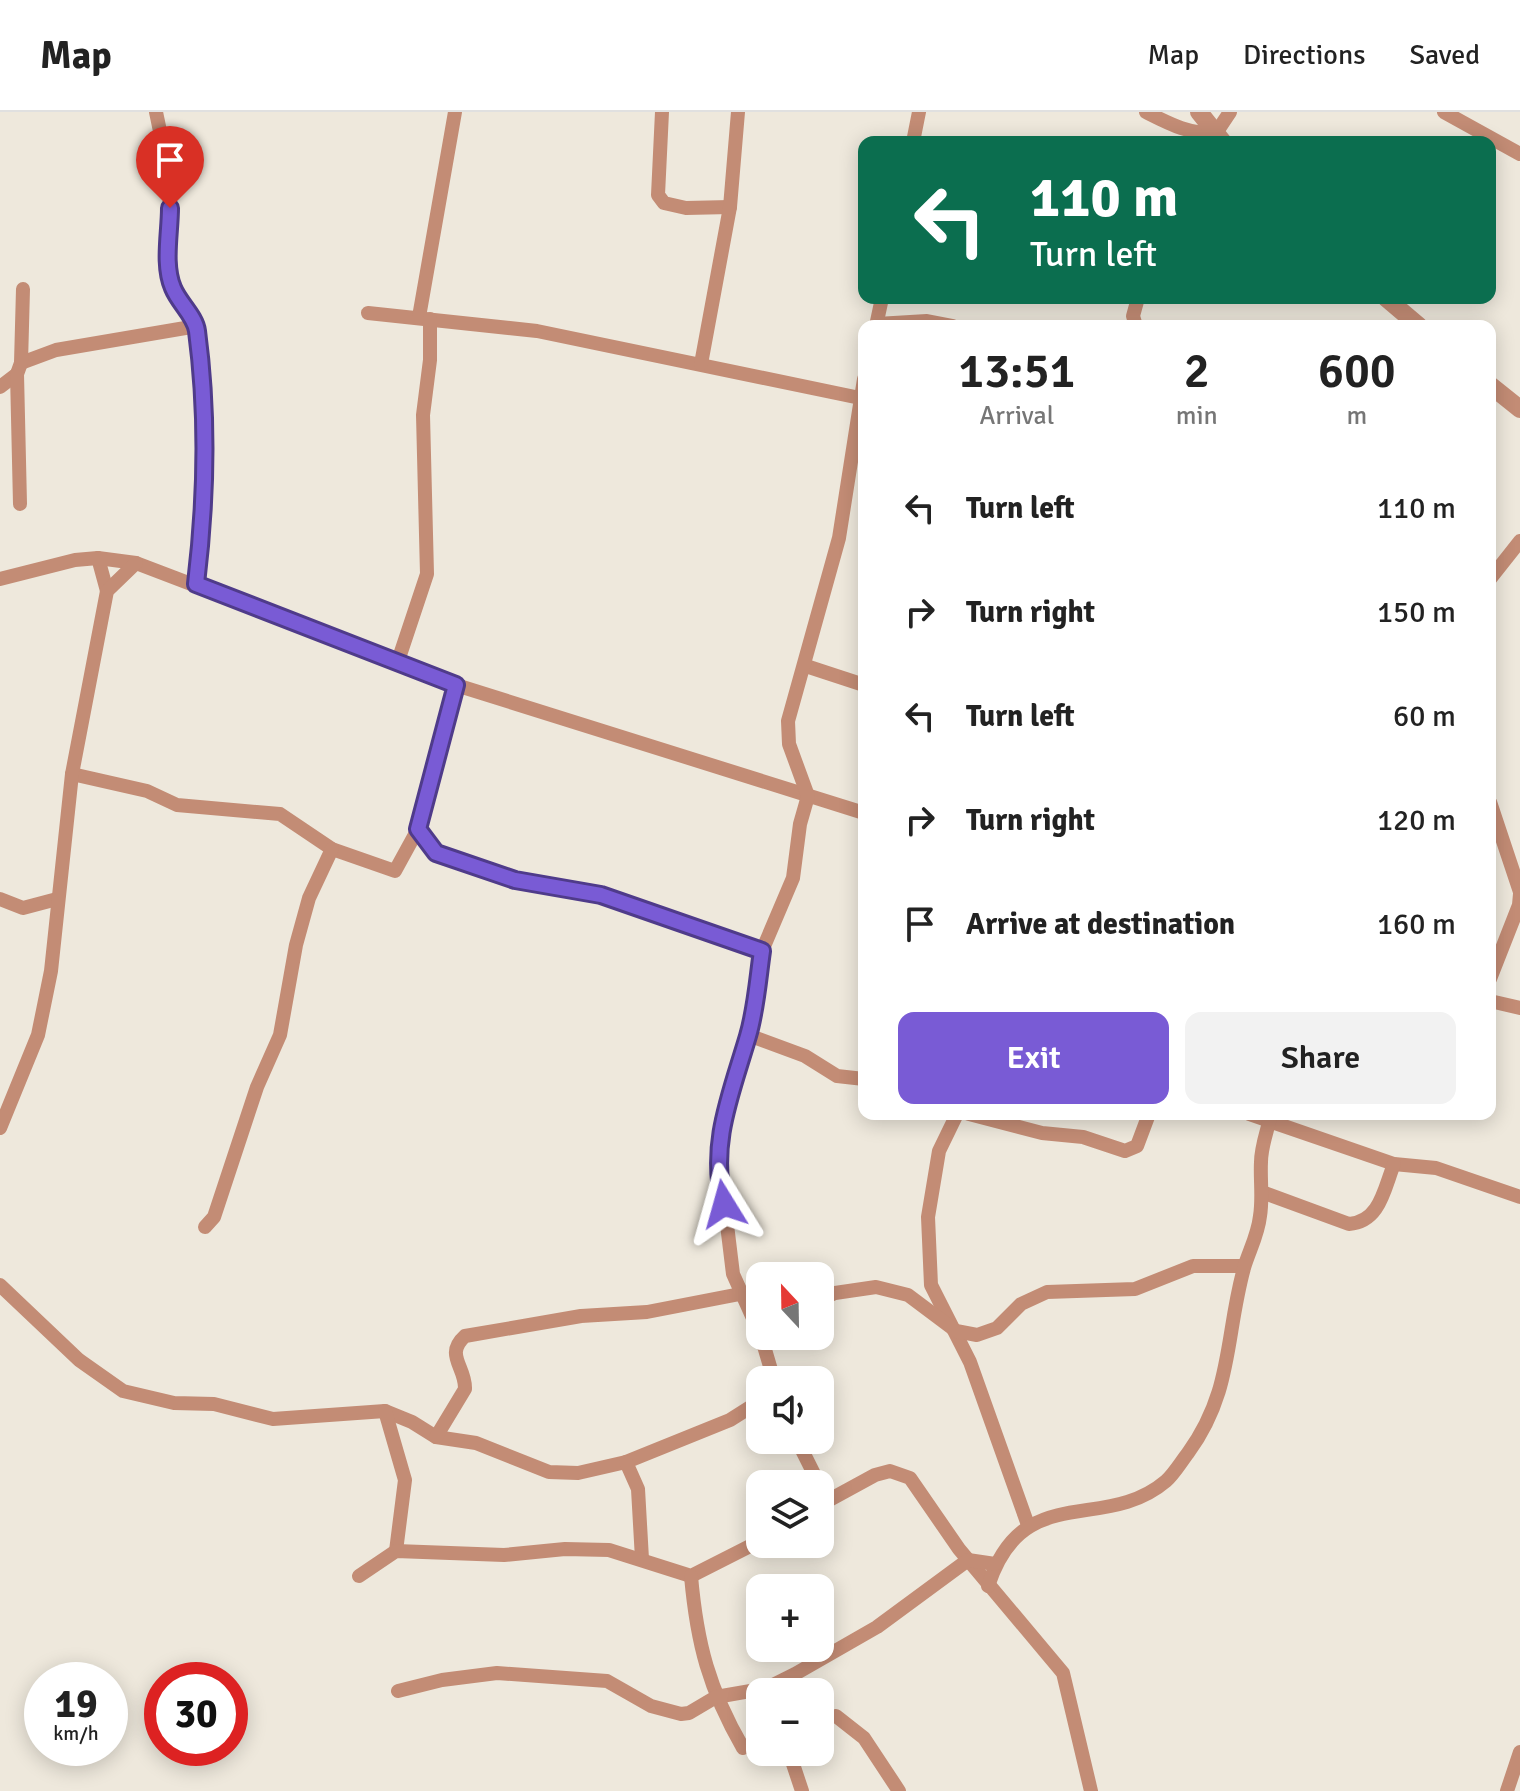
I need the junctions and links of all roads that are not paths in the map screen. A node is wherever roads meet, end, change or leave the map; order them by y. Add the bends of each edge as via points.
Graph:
1 (156, 112) edge
2 (455, 112) edge
3 (662, 112) edge
4 (738, 112) edge
5 (919, 112) edge
6 (1146, 112) edge
7 (1199, 112) edge
8 (1230, 112) edge
9 (1444, 112) edge
10 (914, 136) edge
11 (1183, 136) edge
12 (1218, 136) edge
13 (1221, 136) edge
14 (1487, 136) edge
15 (1496, 141) edge
16 (1520, 154) edge
17 (730, 207) junction
18 (23, 289) dead end
19 (1393, 304) edge
20 (368, 313) dead end
21 (425, 318) junction
22 (1412, 320) edge
23 (197, 326) junction
24 (701, 364) junction
25 (19, 368) junction
26 (0, 387) edge
27 (1496, 388) edge
28 (858, 398) edge
29 (1518, 401) edge
30 (858, 411) edge
31 (20, 504) dead end
32 (1520, 541) edge
33 (98, 558) junction
34 (136, 563) junction
35 (1496, 571) edge
36 (0, 579) edge
37 (196, 584) junction
38 (107, 591) junction
39 (398, 661) junction
40 (806, 666) junction
41 (858, 683) edge
42 (456, 685) junction
43 (72, 774) junction
44 (808, 796) junction
45 (858, 811) edge
46 (1496, 820) edge
47 (418, 829) junction
48 (332, 849) junction
49 (1520, 893) edge
50 (0, 899) edge
51 (57, 899) junction
52 (762, 951) junction
53 (1496, 964) edge
54 (1496, 1002) edge
55 (1520, 1008) edge
56 (748, 1035) junction
57 (858, 1078) edge
58 (954, 1120) edge
59 (992, 1120) edge
60 (1147, 1120) edge
61 (1270, 1120) edge
62 (1275, 1120) edge
63 (0, 1128) edge
64 (1394, 1164) junction
65 (1262, 1192) junction
66 (1520, 1197) edge
67 (205, 1227) dead end
68 (1244, 1266) junction
69 (0, 1285) edge
70 (834, 1293) edge
71 (740, 1294) junction
72 (746, 1305) edge
73 (956, 1331) junction
74 (746, 1410) edge
75 (385, 1411) junction
76 (436, 1437) junction
77 (626, 1462) junction
78 (834, 1489) edge
79 (1028, 1525) junction
80 (746, 1548) edge
81 (396, 1551) junction
82 (642, 1559) junction
83 (968, 1560) junction
84 (995, 1564) junction
85 (359, 1576) dead end
86 (691, 1576) junction
87 (988, 1586) junction
88 (398, 1691) dead end
89 (715, 1697) junction
90 (836, 1716) dead end
91 (743, 1748) dead end
92 (1520, 1752) edge
93 (794, 1766) edge
94 (802, 1791) edge
95 (899, 1791) edge
96 (1091, 1791) edge
97 (1507, 1791) edge

1 - 23 street via 170,179 169,272 172,287
2 - 21 street
3 - 17 street via 658,195 664,203 686,208
4 - 17 street
5 - 10 street
6 - 11 street
7 - 12 street
8 - 13 street
9 - 14 street
15 - 16 street
17 - 24 street
18 - 25 street
19 - 22 street
20 - 21 street
21 - 24 street via 537,331
21 - 39 street via 430,360 423,415 427,574
23 - 25 street via 56,350
23 - 37 street via 204,523
24 - 28 street
25 - 26 street
25 - 31 street
27 - 29 street
30 - 40 street via 839,538
32 - 35 street
33 - 34 street
33 - 36 street
33 - 38 street
34 - 37 street
34 - 38 street
37 - 39 street
38 - 43 street
39 - 42 street
40 - 41 street
40 - 44 street via 788,721 789,744
42 - 44 street
42 - 47 street
43 - 48 street via 147,791 177,805 280,814
43 - 51 street
44 - 45 street
44 - 52 street via 793,878
46 - 49 street
47 - 48 street via 395,871
47 - 52 street via 436,853 515,880 601,895
48 - 67 street via 309,898 280,1035 214,1217
49 - 53 street
50 - 51 street via 23,908
51 - 63 street via 51,971 38,1035
52 - 56 street
54 - 55 street
56 - 57 street via 805,1056 837,1076
56 - 71 street via 721,1121 719,1159
58 - 73 street via 939,1151 928,1217 931,1285
59 - 60 street via 1083,1137 1125,1151 1137,1146
61 - 65 street via 1260,1159
62 - 64 street
64 - 65 street via 1373,1217 1363,1223 1349,1224
64 - 66 street via 1436,1168
65 - 68 street via 1260,1219
68 - 73 street via 1193,1266 1135,1289 1047,1292 1021,1304 987,1334
68 - 79 street via 1218,1399 1195,1443 1166,1481 1131,1498
69 - 75 street via 79,1360 123,1391 273,1419
70 - 73 street via 876,1287 908,1295
71 - 72 street
71 - 76 street via 465,1336 456,1344 454,1356 465,1389
73 - 79 street
74 - 77 street
75 - 76 street
75 - 81 street via 405,1480
76 - 77 street via 476,1443 549,1472 578,1473
77 - 82 street via 638,1489
78 - 83 street via 901,1472
79 - 84 street
80 - 86 street
81 - 82 street via 504,1555 580,1549
81 - 85 street
82 - 86 street
83 - 84 street
83 - 87 street
83 - 89 street via 877,1627 795,1674 767,1688
84 - 87 street
86 - 89 street via 704,1665
87 - 96 street via 1063,1673
88 - 89 street via 497,1673 607,1681 651,1706 681,1714
89 - 91 street
90 - 95 street via 864,1738
92 - 97 street
93 - 94 street

